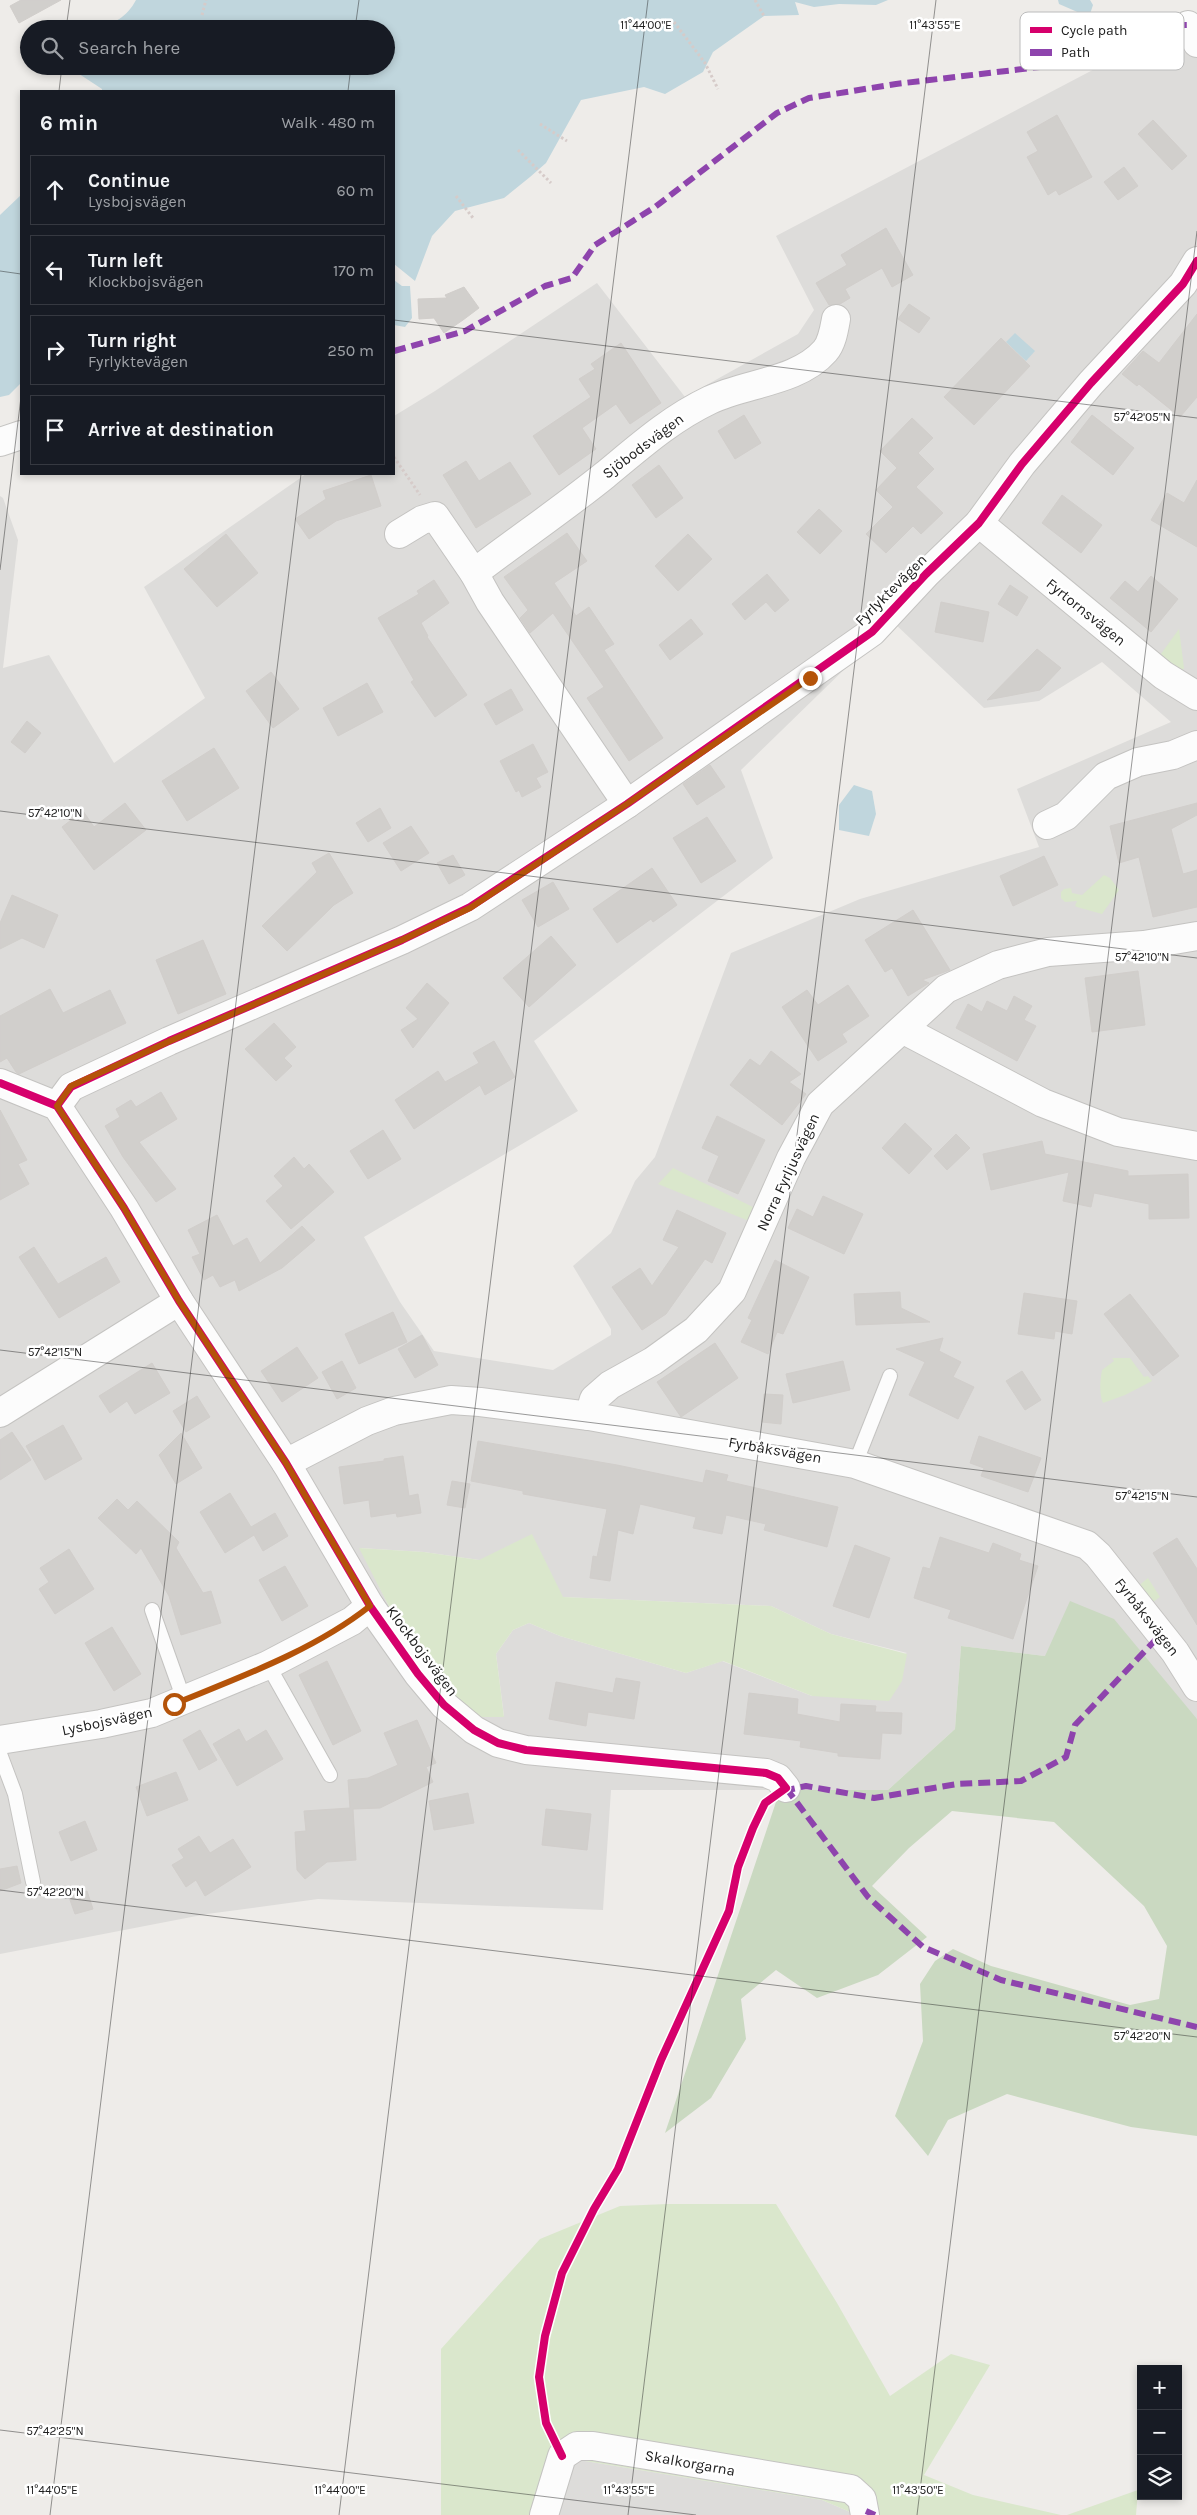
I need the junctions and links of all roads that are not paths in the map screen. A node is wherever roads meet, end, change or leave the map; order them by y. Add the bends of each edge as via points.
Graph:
1 (1197, 260) edge
2 (836, 319) dead end
3 (20, 435) edge
4 (0, 442) edge
5 (979, 523) junction
6 (399, 534) dead end
7 (474, 573) junction
8 (1197, 696) edge
9 (1197, 746) edge
10 (627, 804) junction
11 (1047, 825) dead end
12 (1197, 936) edge
13 (904, 1030) junction
14 (0, 1083) edge
15 (57, 1106) junction
16 (1197, 1146) edge
17 (179, 1301) junction
18 (890, 1376) dead end
19 (0, 1413) edge
20 (589, 1416) junction
21 (286, 1463) junction
22 (855, 1464) junction
23 (370, 1606) junction
24 (152, 1610) dead end
25 (268, 1665) junction
26 (1197, 1687) edge
27 (184, 1700) junction
28 (0, 1740) edge
29 (0, 1754) edge
30 (330, 1775) dead end
31 (786, 1788) dead end
32 (33, 1882) dead end
33 (544, 2515) edge
34 (865, 2515) edge

1 - 5 street, Fyrlyktevägen via 1183,284 1091,383 1022,464
2 - 7 street, Sjöbodsvägen via 826,351 813,362 779,379 711,399 669,422
3 - 4 street
5 - 8 street, Fyrtornsvägen via 1163,675
5 - 10 street, Fyrlyktevägen via 872,632
6 - 7 street via 435,516
7 - 10 street via 490,602
9 - 11 street via 1138,762 1106,776 1066,816
10 - 15 street, Fyrlyktevägen via 470,908 71,1086
12 - 13 street, Norra Fyrljusvägen via 1144,945 1048,952 998,965 946,988
13 - 16 street via 1043,1103 1118,1132
13 - 20 street, Norra Fyrljusvägen via 820,1104 791,1158 732,1291 696,1330 594,1399
14 - 15 street
15 - 17 street, Klockbojsvägen via 124,1208
17 - 19 street
17 - 21 street, Klockbojsvägen
18 - 22 lane
20 - 21 street, Fyrbåksvägen via 480,1402 451,1400 421,1404 367,1421
20 - 22 street, Fyrbåksvägen
21 - 23 street, Klockbojsvägen
22 - 26 street, Fyrbåksvägen via 1087,1545 1098,1554 1162,1634
23 - 25 street, Lysbojsvägen via 352,1621
23 - 31 street, Klockbojsvägen via 418,1674 444,1704 474,1730 498,1743 526,1750 766,1773 778,1778
24 - 27 lane
25 - 27 street, Lysbojsvägen
25 - 30 lane
27 - 28 street, Lysbojsvägen via 152,1713
29 - 32 lane via 15,1794
33 - 34 street, Skalkorgarna via 562,2456 577,2446 850,2489 862,2499

